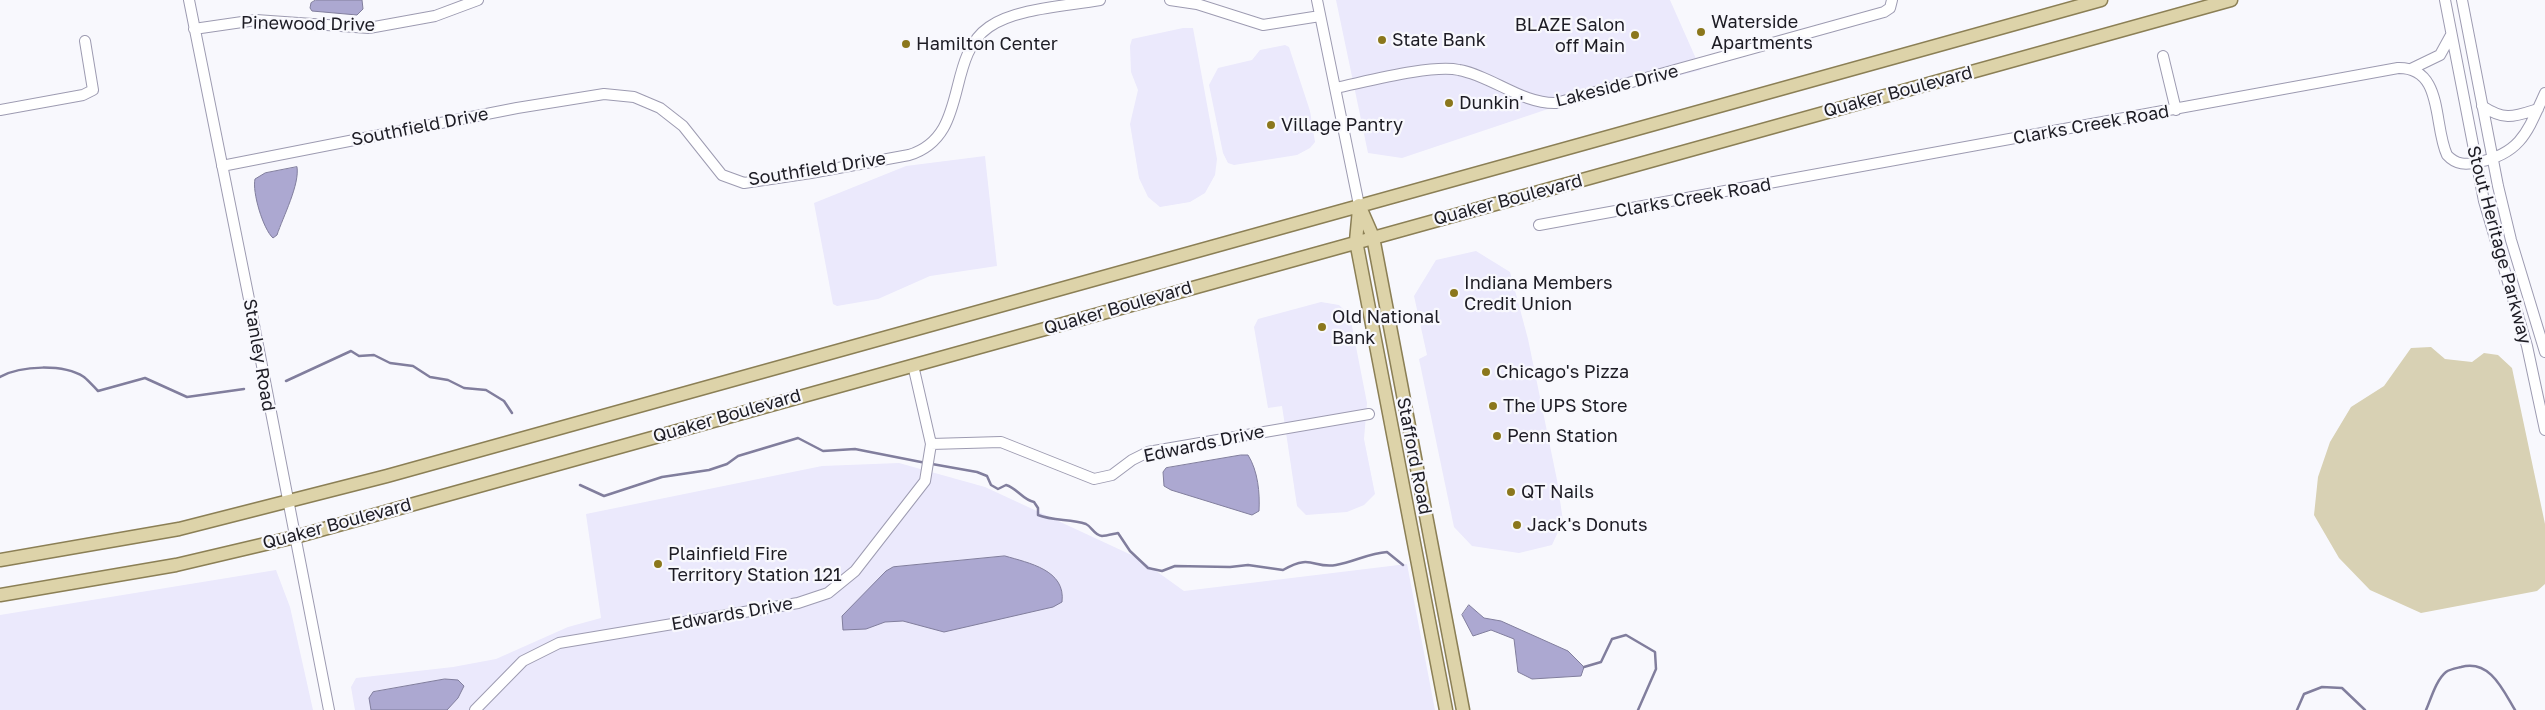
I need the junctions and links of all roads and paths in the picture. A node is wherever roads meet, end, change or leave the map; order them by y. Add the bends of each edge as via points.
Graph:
1 (189, 0) edge
2 (478, 0) edge
3 (1100, 0) edge
4 (1170, 0) edge
5 (1317, 0) edge
6 (1892, 0) edge
7 (2101, 0) edge
8 (2231, 0) edge
9 (2444, 0) edge
10 (2462, 0) edge
11 (1320, 16) junction
12 (194, 29) junction
13 (2451, 35) junction
14 (85, 41) dead end
15 (2163, 56) dead end
16 (2411, 69) junction
17 (1335, 88) junction
18 (2545, 93) edge
19 (2482, 106) junction
20 (2538, 109) junction
21 (0, 110) edge
22 (2176, 110) junction
23 (2493, 159) junction
24 (2476, 163) junction
25 (222, 166) junction
26 (1359, 205) junction
27 (1540, 225) dead end
28 (1373, 237) junction
29 (1356, 241) junction
30 (2545, 352) edge
31 (913, 364) junction
32 (1368, 414) dead end
33 (2545, 430) edge
34 (931, 448) junction
35 (287, 502) junction
36 (295, 537) junction
37 (0, 560) edge
38 (0, 596) edge
39 (328, 710) edge
40 (475, 710) edge
41 (1446, 710) edge
42 (1463, 710) edge

1 - 12 street, Stanley Road
2 - 12 street, Pinewood Drive via 436,16 369,28 256,20
3 - 25 street, Southfield Drive via 1010,17 989,27 969,50 946,125 920,152 900,156 744,182 722,175 683,126 663,110 634,97 604,94
4 - 11 street via 1197,4 1264,25
5 - 11 street, Stafford Road
6 - 17 street, Lakeside Drive via 1890,8 1884,12 1556,103 1539,101 1458,69 1436,69
7 - 26 main road, Quaker Boulevard
8 - 28 main road, Quaker Boulevard
9 - 13 street, Stout Heritage Parkway
10 - 19 street, Stout Heritage Parkway
11 - 17 street, Stafford Road
12 - 25 street, Stanley Road
13 - 16 street via 2440,54
13 - 24 street, Stout Heritage Parkway
14 - 21 street via 93,90 83,95
15 - 22 street
16 - 22 street, Clarks Creek Road via 2398,68
16 - 24 street via 2429,82 2446,155 2457,163
17 - 26 street, Stafford Road
18 - 20 street
19 - 20 street via 2506,117
19 - 23 street, Stout Heritage Parkway
20 - 23 street via 2520,143
22 - 27 street, Clarks Creek Road
23 - 24 street
23 - 30 street, Stout Heritage Parkway via 2511,240
24 - 33 street, Stout Heritage Parkway via 2495,242 2527,346
25 - 35 street, Stanley Road
26 - 28 main road, Stafford Road
26 - 29 main road, Stafford Road
26 - 35 main road, Quaker Boulevard
28 - 29 main road, Quaker Boulevard
28 - 42 main road, Stafford Road
29 - 31 main road, Quaker Boulevard
29 - 41 main road, Stafford Road
31 - 34 street, Edwards Drive
31 - 36 main road, Quaker Boulevard
32 - 34 street, Edwards Drive via 1148,452 1112,475 1094,479 1002,442
34 - 40 street, Edwards Drive via 924,481 855,571 828,594 798,603 559,643 523,661
35 - 36 street, Stanley Road
35 - 37 main road, Quaker Boulevard via 179,529
36 - 38 main road, Quaker Boulevard via 176,565
36 - 39 street, Stanley Road

